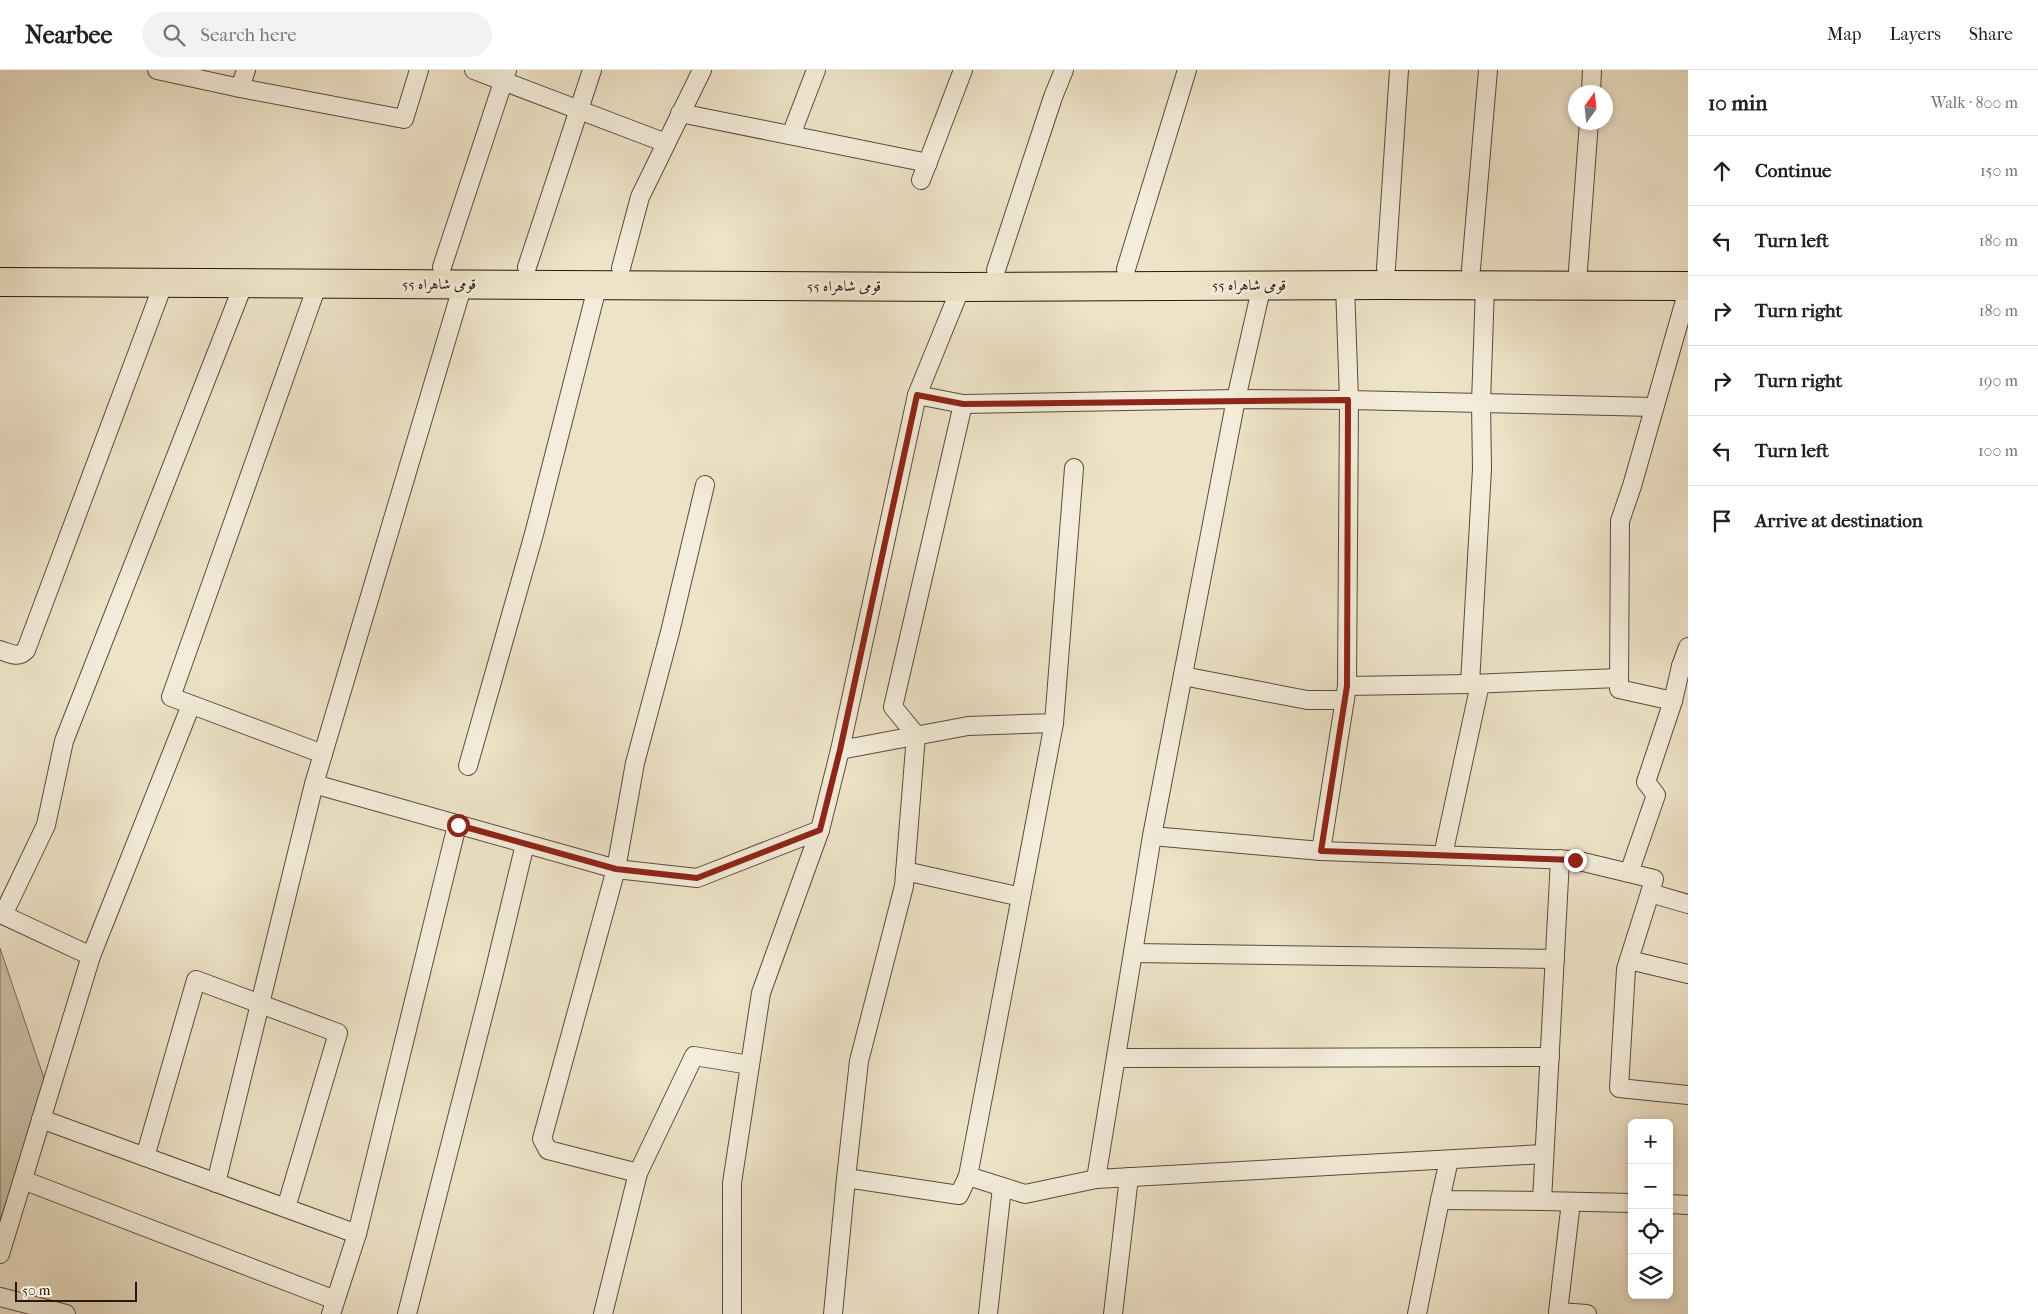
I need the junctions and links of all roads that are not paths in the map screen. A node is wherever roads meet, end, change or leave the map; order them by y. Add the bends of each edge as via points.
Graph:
1 (157, 70) edge
2 (246, 70) edge
3 (419, 70) edge
4 (474, 70) edge
5 (592, 70) edge
6 (702, 70) edge
7 (816, 70) edge
8 (963, 70) edge
9 (1064, 70) edge
10 (1187, 70) edge
11 (1399, 70) edge
12 (1488, 70) edge
13 (1592, 70) edge
14 (505, 76) edge
15 (1591, 85) edge
16 (240, 88) junction
17 (580, 110) junction
18 (680, 113) junction
19 (1587, 130) edge
20 (791, 135) junction
21 (666, 143) junction
22 (928, 163) junction
23 (921, 180) dead end
24 (0, 265) edge
25 (442, 267) junction
26 (527, 267) junction
27 (621, 268) junction
28 (1386, 268) junction
29 (996, 270) junction
30 (1578, 270) junction
31 (1688, 270) edge
32 (1110, 275) junction
33 (179, 276) junction
34 (652, 276) junction
35 (1205, 277) junction
36 (1478, 277) junction
37 (807, 278) junction
38 (0, 282) edge
39 (244, 283) junction
40 (318, 283) junction
41 (463, 284) junction
42 (598, 284) junction
43 (1345, 285) junction
44 (1262, 286) junction
45 (961, 287) junction
46 (1688, 288) edge
47 (917, 395) junction
48 (1236, 399) junction
49 (1348, 400) junction
50 (1481, 403) junction
51 (963, 404) junction
52 (1654, 407) junction
53 (1074, 468) dead end
54 (706, 485) dead end
55 (1688, 647) edge
56 (0, 650) edge
57 (1685, 667) edge
58 (1183, 676) junction
59 (1619, 678) junction
60 (1475, 684) junction
61 (1346, 693) junction
62 (1673, 701) junction
63 (191, 705) junction
64 (1054, 723) junction
65 (916, 735) junction
66 (840, 750) junction
67 (323, 754) junction
68 (468, 766) dead end
69 (314, 784) junction
70 (458, 825) junction
71 (820, 830) junction
72 (1152, 836) junction
73 (525, 844) junction
74 (1321, 851) junction
75 (1443, 855) junction
76 (1560, 859) junction
77 (616, 869) junction
78 (905, 871) junction
79 (1628, 872) junction
80 (1650, 893) junction
81 (1021, 897) junction
82 (1688, 904) edge
83 (2, 914) edge
84 (1133, 953) junction
85 (91, 956) junction
86 (1555, 959) junction
87 (1629, 960) junction
88 (1688, 974) edge
89 (260, 1004) junction
90 (1116, 1058) junction
91 (1550, 1058) junction
92 (750, 1066) junction
93 (1688, 1095) edge
94 (41, 1119) junction
95 (1544, 1154) junction
96 (145, 1157) junction
97 (1449, 1160) junction
98 (638, 1173) junction
99 (968, 1176) junction
100 (1129, 1177) junction
101 (846, 1178) junction
102 (1096, 1179) junction
103 (23, 1180) junction
104 (216, 1182) junction
105 (1002, 1187) junction
106 (1440, 1200) junction
107 (1542, 1201) junction
108 (1571, 1202) junction
109 (1628, 1203) edge
110 (1673, 1204) edge
111 (1688, 1204) edge
112 (286, 1208) junction
113 (357, 1234) junction
114 (0, 1254) edge
115 (0, 1296) edge
116 (333, 1307) edge
117 (66, 1314) edge
118 (407, 1314) edge
119 (603, 1314) edge
120 (732, 1314) edge
121 (833, 1314) edge
122 (988, 1314) edge
123 (1113, 1314) edge
124 (1417, 1314) edge
125 (1587, 1314) edge

1 - 16 street
2 - 16 street
3 - 16 street via 404,119
4 - 14 street
5 - 17 street
6 - 18 street
7 - 20 street
8 - 22 street
9 - 29 street
10 - 32 street
11 - 28 street
12 - 36 street
13 - 15 street
14 - 17 street
14 - 25 street
17 - 21 street
17 - 26 street
18 - 20 street
18 - 21 street
19 - 30 street
20 - 22 street
21 - 27 street via 640,197
22 - 23 street
24 - 33 highway, قومی شاہراہ 55
25 - 26 highway, قومی شاہراہ 55
25 - 33 highway, قومی شاہراہ 55
26 - 27 highway, قومی شاہراہ 55
27 - 34 highway, قومی شاہراہ 55
28 - 35 highway, قومی شاہراہ 55
28 - 36 highway, قومی شاہراہ 55
29 - 32 highway, قومی شاہراہ 55
29 - 37 highway, قومی شاہراہ 55
30 - 31 highway, قومی شاہراہ 55
30 - 36 highway, قومی شاہراہ 55
32 - 35 highway, قومی شاہراہ 55
32 - 45 highway, قومی شاہراہ 55
33 - 38 highway, قومی شاہراہ 55
33 - 39 highway, قومی شاہراہ 55
33 - 56 street via 26,650 17,656
34 - 37 highway, قومی شاہراہ 55
34 - 42 highway, قومی شاہراہ 55
35 - 44 highway, قومی شاہراہ 55
36 - 43 highway, قومی شاہراہ 55
36 - 46 highway, قومی شاہراہ 55
36 - 50 street
37 - 45 highway, قومی شاہراہ 55
39 - 40 highway, قومی شاہراہ 55
39 - 83 street via 64,741 46,825
40 - 41 highway, قومی شاہراہ 55
40 - 63 street via 171,697
41 - 42 highway, قومی شاہراہ 55
41 - 67 street
42 - 68 street via 534,534
43 - 44 highway, قومی شاہراہ 55
43 - 49 street
44 - 48 street
45 - 47 street
46 - 52 street
47 - 51 street
47 - 66 street
48 - 49 street
48 - 51 street
48 - 58 street
49 - 50 street
49 - 61 street
50 - 52 street
50 - 60 street
51 - 65 street via 893,707
52 - 59 street via 1620,522
53 - 64 street
54 - 77 street via 635,763
55 - 57 street
57 - 62 street
58 - 61 street via 1307,700
58 - 72 street
59 - 60 street
59 - 62 street via 1619,690
60 - 61 street
60 - 75 street
61 - 74 street
62 - 79 street via 1646,782 1656,795
63 - 67 street
63 - 85 street
64 - 65 street via 968,726
64 - 81 street
65 - 66 street
65 - 78 street
66 - 71 street
67 - 69 street
69 - 70 street
69 - 89 street
70 - 73 street
70 - 113 street
71 - 77 street via 697,878
71 - 92 street via 761,994
72 - 74 street
72 - 84 street
73 - 77 street
73 - 118 street
74 - 75 street
75 - 76 street
76 - 79 street
76 - 86 street
77 - 98 street via 542,1139 548,1150
78 - 81 street
78 - 101 street via 860,1061
79 - 80 street via 1654,879
80 - 82 street
80 - 87 street
81 - 99 street
83 - 85 street
84 - 86 street
84 - 90 street
85 - 94 street
86 - 91 street
87 - 88 street
87 - 93 street via 1619,1088
89 - 96 street via 196,980
89 - 104 street
89 - 112 street via 338,1033
90 - 91 street
90 - 102 street
91 - 95 street
92 - 98 street via 694,1056
92 - 120 street via 732,1183
94 - 96 street
94 - 103 street
95 - 97 street
95 - 107 street
96 - 104 street
97 - 100 street
97 - 106 street
98 - 119 street
99 - 101 street via 959,1195
99 - 105 street
100 - 102 street
100 - 123 street
101 - 121 street
102 - 105 street via 1025,1194
103 - 114 street
103 - 116 street
104 - 112 street
105 - 122 street
106 - 107 street
106 - 124 street
107 - 108 street
108 - 109 street
108 - 125 street via 1558,1312
110 - 111 street
112 - 113 street
113 - 116 street
115 - 117 street

